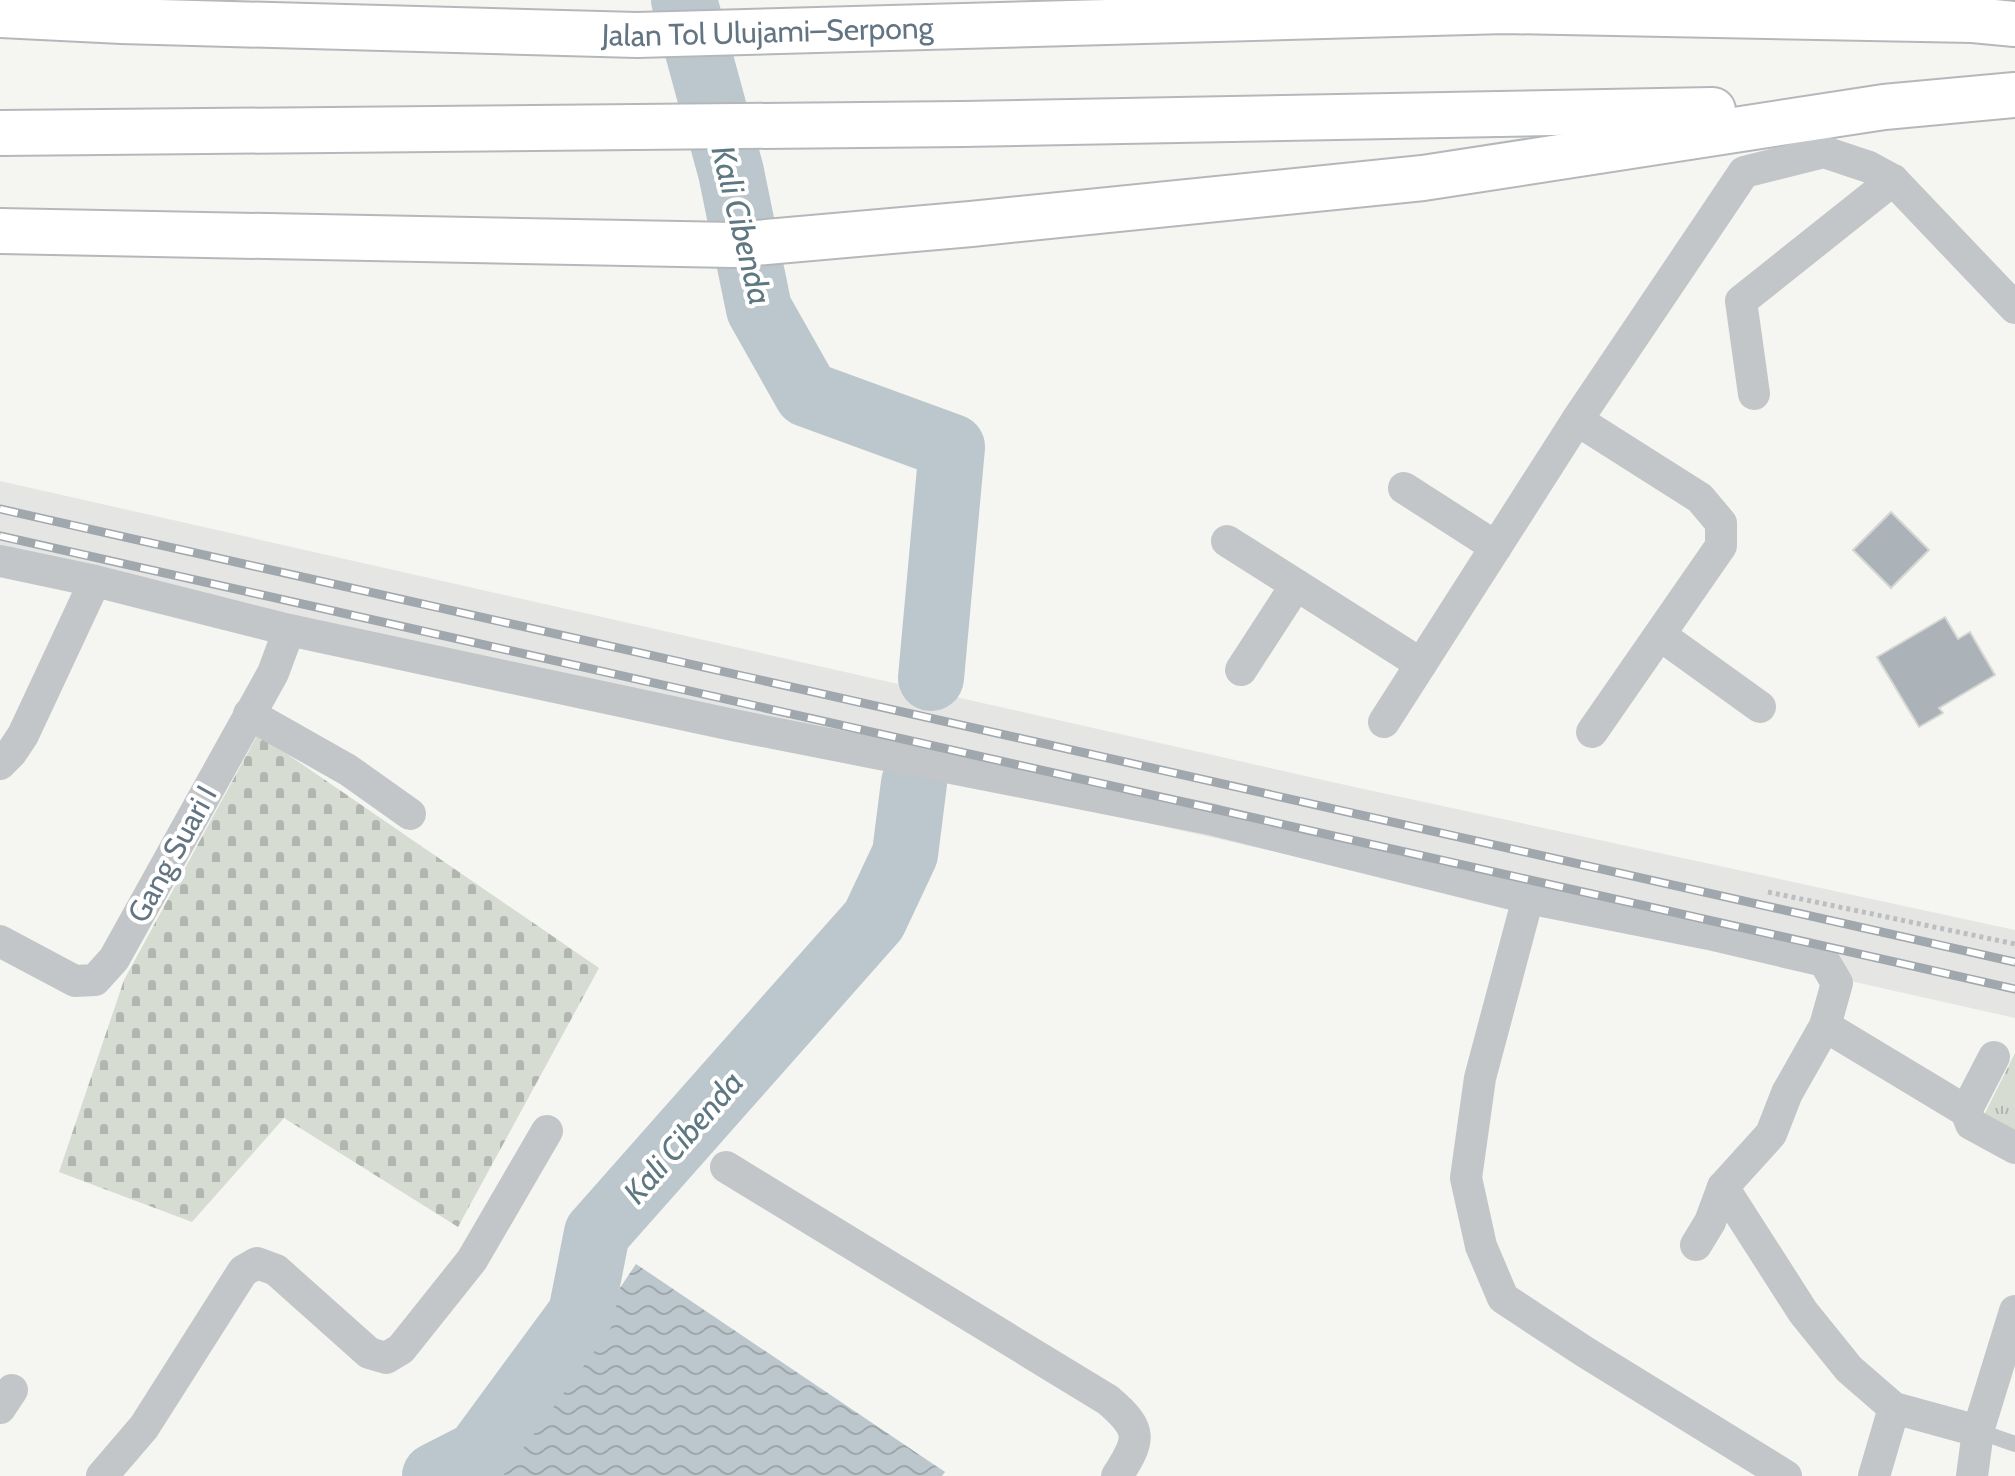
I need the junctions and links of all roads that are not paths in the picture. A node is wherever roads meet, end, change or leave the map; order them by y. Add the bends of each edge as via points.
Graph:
1 (0, 15) edge
2 (2015, 24) edge
3 (2015, 95) edge
4 (1884, 107) junction
5 (0, 133) edge
6 (1893, 180) junction
7 (0, 231) edge
8 (2015, 308) edge
9 (1754, 394) dead end
10 (1577, 420) junction
11 (1404, 488) dead end
12 (1227, 541) dead end
13 (1496, 547) junction
14 (0, 561) edge
15 (95, 581) junction
16 (1296, 585) junction
17 (289, 630) junction
18 (1660, 635) junction
19 (1421, 664) junction
20 (1241, 670) dead end
21 (1760, 707) dead end
22 (249, 714) junction
23 (1384, 722) dead end
24 (1592, 732) dead end
25 (0, 764) edge
26 (410, 814) dead end
27 (1528, 898) junction
28 (0, 941) edge
29 (1825, 1026) junction
30 (1994, 1057) dead end
31 (1966, 1111) junction
32 (547, 1131) dead end
33 (2015, 1148) edge
34 (726, 1167) dead end
35 (1723, 1187) junction
36 (1696, 1245) dead end
37 (2015, 1311) edge
38 (1894, 1408) junction
39 (1978, 1431) junction
40 (2015, 1444) edge
41 (102, 1476) edge
42 (1117, 1476) edge
43 (1786, 1476) edge
44 (1874, 1476) edge
45 (1972, 1476) edge

1 - 2 highway, Jalan Tol Ulujami–Serpong via 637,35 1505,11
3 - 4 highway
4 - 5 highway via 963,124
4 - 7 highway via 1423,178 733,245
6 - 8 street
6 - 9 street via 1741,301
6 - 10 street via 1824,152 1744,172
10 - 13 street
10 - 18 street via 1700,498 1721,523 1721,546
11 - 13 street
12 - 16 street
13 - 19 street
14 - 15 street
15 - 17 street
15 - 25 street via 23,735
16 - 19 street
16 - 20 street
17 - 22 street, Gang Suari I via 273,673
17 - 27 street via 1210,819
18 - 21 street
18 - 24 street
19 - 23 street
22 - 26 street via 348,770
22 - 28 street, Gang Suari I via 114,959 95,980 75,981
27 - 29 street via 1824,961 1837,983
27 - 43 street via 1480,1078 1466,1178 1481,1246 1503,1298
29 - 31 street
29 - 35 street via 1787,1093 1771,1134
30 - 31 street
31 - 33 street via 1971,1124
32 - 41 street via 472,1260 401,1349 386,1358 369,1353 276,1270 257,1263 243,1271 144,1427
34 - 42 street via 1108,1400 1129,1418 1136,1438
35 - 36 street
35 - 38 street via 1831,1349
37 - 39 street
38 - 39 street
38 - 44 street
39 - 40 lane
39 - 45 street

